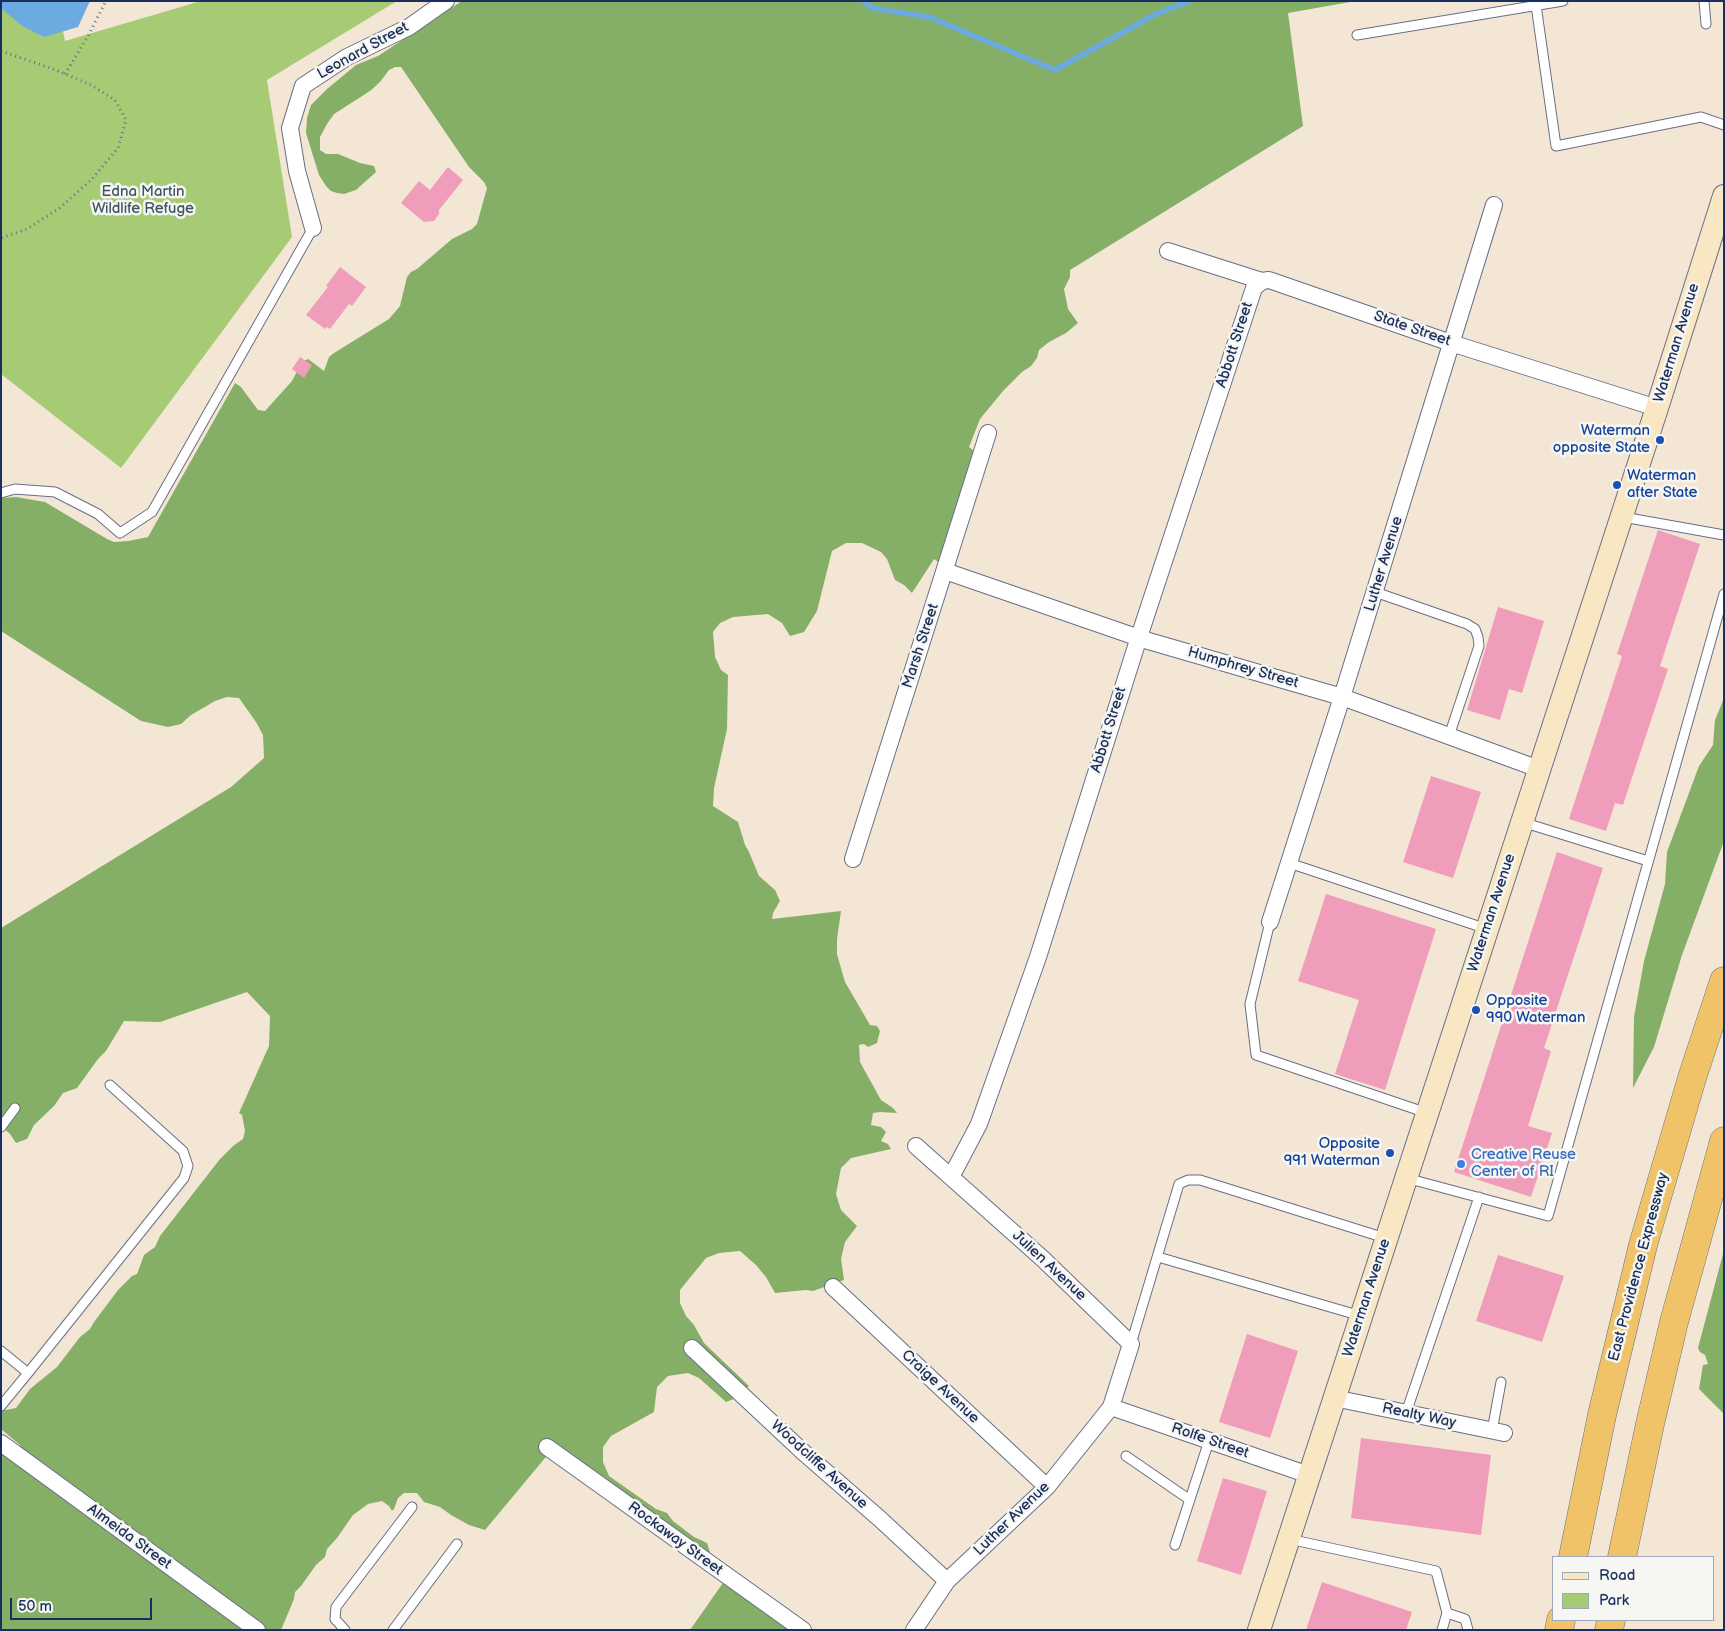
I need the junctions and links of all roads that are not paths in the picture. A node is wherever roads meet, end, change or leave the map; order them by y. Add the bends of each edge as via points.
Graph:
1 (446, 1) edge
2 (1563, 1) edge
3 (1704, 1) edge
4 (1536, 5) junction
5 (1706, 24) dead end
6 (1357, 35) dead end
7 (1724, 125) edge
8 (1724, 196) edge
9 (1494, 205) dead end
10 (313, 228) joint
11 (1719, 228) edge
12 (1168, 251) dead end
13 (1262, 281) junction
14 (1451, 343) junction
15 (1657, 408) junction
16 (988, 433) dead end
17 (1, 494) edge
18 (1621, 517) junction
19 (1724, 535) edge
20 (945, 571) junction
21 (1375, 592) junction
22 (1724, 594) edge
23 (1138, 637) junction
24 (1342, 697) junction
25 (1449, 736) junction
26 (1539, 769) junction
27 (1522, 822) junction
28 (853, 859) dead end
29 (1648, 860) junction
30 (1289, 863) junction
31 (1270, 922) joint
32 (1487, 929) junction
33 (1724, 981) edge
34 (110, 1084) dead end
35 (15, 1108) dead end
36 (1428, 1113) junction
37 (1, 1127) edge
38 (1724, 1141) edge
39 (916, 1146) dead end
40 (951, 1177) junction
41 (1406, 1178) junction
42 (1479, 1197) junction
43 (1386, 1239) junction
44 (1158, 1257) junction
45 (833, 1287) dead end
46 (1361, 1316) junction
47 (1131, 1344) junction
48 (692, 1348) dead end
49 (1, 1352) edge
50 (28, 1373) junction
51 (1501, 1382) dead end
52 (1334, 1398) junction
53 (1, 1406) edge
54 (1111, 1408) junction
55 (1406, 1413) junction
56 (1498, 1432) joint
57 (1209, 1441) junction
58 (1, 1443) edge
59 (548, 1447) dead end
60 (1126, 1456) dead end
61 (1309, 1475) junction
62 (1047, 1487) junction
63 (1190, 1500) junction
64 (412, 1507) dead end
65 (1288, 1538) junction
66 (457, 1544) dead end
67 (1175, 1545) dead end
68 (1573, 1556) edge
69 (1622, 1556) edge
70 (947, 1581) junction
71 (1447, 1613) junction
72 (256, 1630) edge
73 (345, 1630) edge
74 (393, 1630) edge
75 (803, 1630) edge
76 (914, 1630) edge
77 (1259, 1630) edge
78 (1442, 1630) edge
79 (1468, 1630) edge

1 - 10 street, Leonard Street via 409,27 347,56 303,86 290,128 297,171
2 - 4 lane
3 - 5 lane
4 - 6 lane
4 - 7 lane via 1556,146 1701,117
8 - 11 main road, Waterman Avenue
9 - 14 street, Luther Avenue
10 - 17 lane via 152,512 120,533 98,514 55,492 15,489
11 - 15 main road, Waterman Avenue
12 - 13 street, State Street
13 - 14 street, State Street via 1269,280
13 - 23 street, Abbott Street via 1254,288
14 - 15 street, State Street
14 - 21 street, Luther Avenue
15 - 18 main road, Waterman Avenue
16 - 20 street, Marsh Street
18 - 19 lane
18 - 26 main road, Waterman Avenue
20 - 23 street, Humphrey Street
20 - 28 street, Marsh Street
21 - 24 street, Luther Avenue
21 - 25 lane via 1467,624 1475,630 1478,646
22 - 29 lane
23 - 24 street, Humphrey Street
23 - 40 street, Abbott Street via 1038,957 979,1124
24 - 25 street, Humphrey Street
24 - 30 street, Luther Avenue
25 - 26 street, Humphrey Street
26 - 27 main road, Waterman Avenue
27 - 29 lane
27 - 32 main road, Waterman Avenue
29 - 42 lane via 1548,1216
30 - 31 street, Luther Avenue
30 - 32 lane
31 - 36 lane via 1250,1004 1256,1055
32 - 36 main road, Waterman Avenue
33 - 68 highway, East Providence Expressway via 1684,1103 1641,1254 1600,1424
34 - 50 lane via 184,1151 188,1166 184,1178
35 - 37 lane
36 - 41 main road, Waterman Avenue
38 - 69 highway via 1674,1322
39 - 40 street, Julien Avenue
40 - 47 street, Julien Avenue via 1044,1259
41 - 42 lane
41 - 43 main road, Waterman Avenue
42 - 55 lane
43 - 44 lane via 1200,1180 1188,1180 1179,1184
43 - 46 main road, Waterman Avenue
44 - 46 lane
44 - 47 lane
45 - 62 street, Craige Avenue
46 - 52 main road, Waterman Avenue
47 - 54 street
48 - 70 street, Woodcliffe Avenue
49 - 50 lane
50 - 53 lane
51 - 56 lane
52 - 55 street, Realty Way
52 - 61 main road, Waterman Avenue
54 - 57 street, Rolfe Street
54 - 62 street, Luther Avenue
55 - 56 street, Realty Way
57 - 61 street, Rolfe Street
57 - 63 lane
58 - 72 street, Almeida Street
59 - 75 street, Rockaway Street
60 - 63 lane
61 - 65 main road, Waterman Avenue
62 - 70 street, Luther Avenue
63 - 67 lane
64 - 73 lane via 336,1607 335,1619
65 - 71 lane via 1436,1571
65 - 77 main road, Waterman Avenue
66 - 74 lane
70 - 76 street, Luther Avenue
71 - 78 lane
71 - 79 lane via 1465,1619

